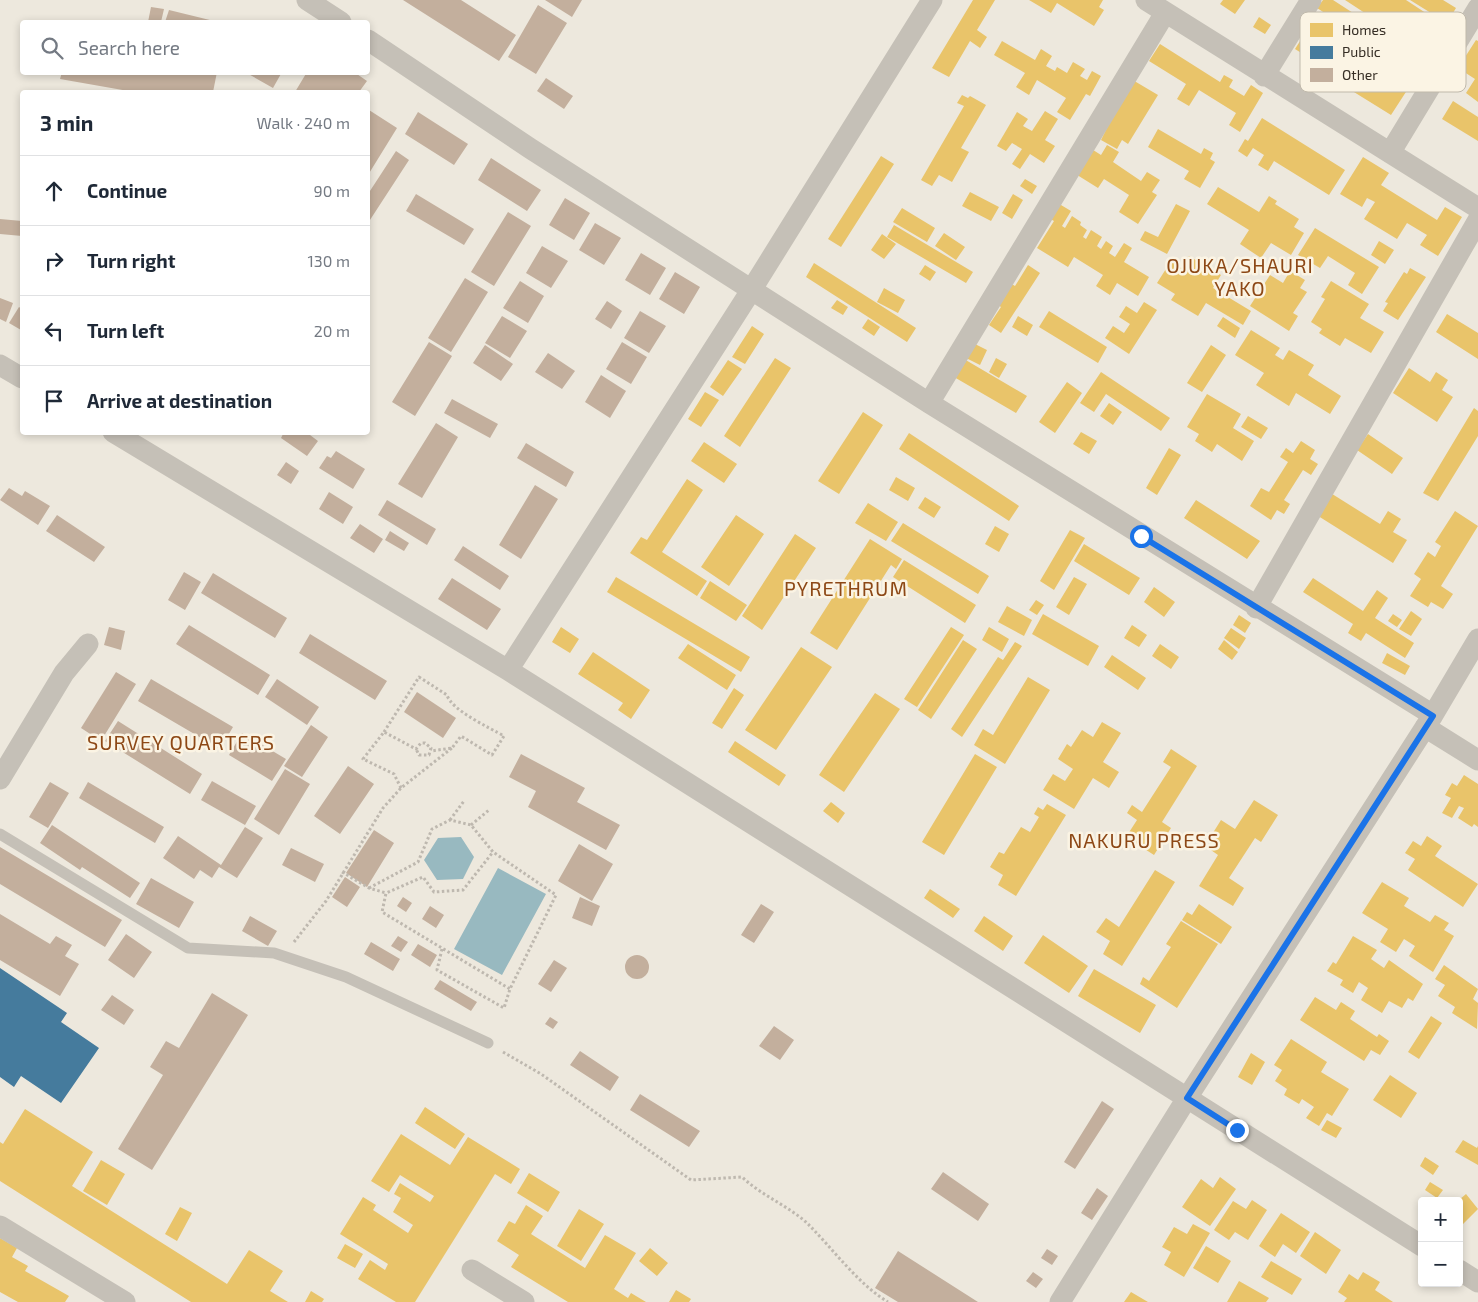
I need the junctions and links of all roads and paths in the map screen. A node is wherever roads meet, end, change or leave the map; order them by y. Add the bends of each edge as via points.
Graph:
1 (307, 0) edge
2 (932, 0) edge
3 (1146, 0) edge
4 (1311, 0) edge
5 (1478, 8) edge
6 (1165, 12) junction
7 (1304, 12) edge
8 (1300, 18) edge
9 (338, 20) edge
10 (1466, 28) edge
11 (370, 41) edge
12 (1264, 76) junction
13 (1427, 92) edge
14 (1390, 153) junction
15 (1478, 208) edge
16 (1478, 220) edge
17 (752, 289) junction
18 (0, 365) edge
19 (20, 377) edge
20 (928, 403) junction
21 (118, 435) edge
22 (1256, 608) junction
23 (1478, 639) edge
24 (88, 644) dead end
25 (508, 670) junction
26 (1429, 721) junction
27 (384, 732) junction
28 (452, 748) junction
29 (416, 750) junction
30 (431, 751) junction
31 (1478, 760) edge
32 (0, 779) edge
33 (401, 788) junction
34 (464, 801) dead end
35 (489, 810) dead end
36 (450, 820) junction
37 (471, 825) junction
38 (0, 834) edge
39 (493, 852) junction
40 (342, 872) junction
41 (369, 888) junction
42 (386, 893) junction
43 (442, 949) junction
44 (274, 953) junction
45 (510, 989) junction
46 (488, 1043) joint
47 (1187, 1098) junction
48 (0, 1226) edge
49 (1418, 1243) edge
50 (472, 1270) dead end
51 (1463, 1273) edge
52 (1478, 1282) edge
53 (125, 1302) edge
54 (524, 1302) edge
55 (888, 1302) edge
56 (1060, 1302) edge

1 - 9 street
2 - 17 street
3 - 6 street
4 - 7 street
5 - 10 street
6 - 12 street
6 - 20 street
8 - 12 street
11 - 17 street via 531,149
12 - 14 street
13 - 14 street
14 - 15 street
16 - 22 street
17 - 20 street
17 - 25 street
18 - 19 street
20 - 22 street
21 - 25 street
22 - 26 street
23 - 26 street
24 - 32 street via 64,673
25 - 47 street
26 - 31 street
26 - 47 street
27 - 28 path via 419,677 447,695 449,702 504,736 492,755 461,736
27 - 29 path
27 - 33 path via 363,759 394,774
28 - 30 path
28 - 33 path
29 - 30 path via 423,757
29 - 30 path via 425,742
33 - 40 path via 383,808
34 - 36 path
35 - 37 path
36 - 37 path
36 - 41 path via 432,829 418,862
37 - 39 path
38 - 44 lane via 188,948
39 - 42 path via 463,890 434,892 423,877
39 - 45 path via 556,895
40 - 41 path
40 - 44 path via 326,900 294,942
41 - 42 path
42 - 43 path via 382,912
43 - 45 path
43 - 45 path via 437,970 504,1008
44 - 46 lane via 346,976
46 - 55 path via 541,1074 691,1180 742,1177 807,1224 873,1293
47 - 49 street
47 - 56 street
48 - 53 street
50 - 54 street
51 - 52 street

